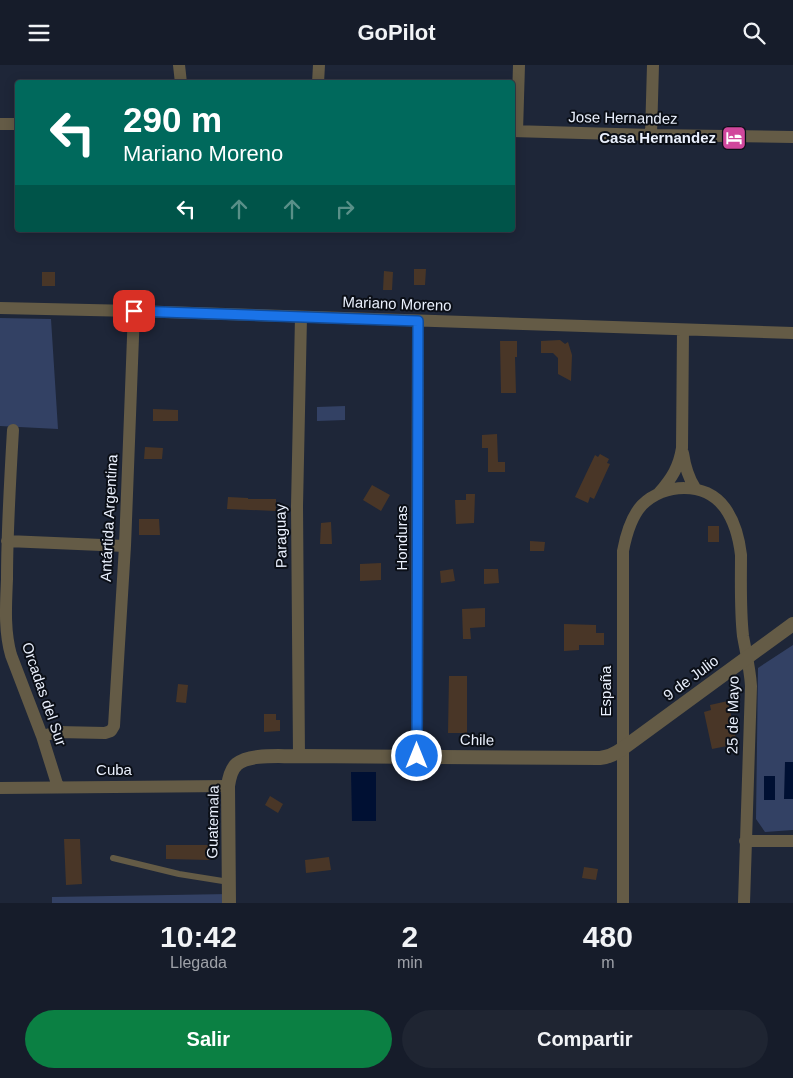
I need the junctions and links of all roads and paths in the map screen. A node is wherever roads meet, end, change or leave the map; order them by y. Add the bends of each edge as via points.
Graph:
1 (179, 65) edge
2 (319, 65) edge
3 (519, 65) edge
4 (653, 65) edge
5 (181, 80) edge
6 (318, 80) edge
7 (0, 124) edge
8 (15, 124) edge
9 (515, 131) edge
10 (651, 135) junction
11 (793, 137) edge
12 (0, 308) edge
13 (134, 311) junction
14 (300, 317) junction
15 (418, 321) junction
16 (683, 330) junction
17 (793, 333) edge
18 (13, 431) dead end
19 (682, 448) junction
20 (695, 488) junction
21 (659, 493) junction
22 (7, 541) junction
23 (125, 546) junction
24 (3, 620) edge
25 (793, 624) edge
26 (747, 657) junction
27 (42, 736) junction
28 (622, 749) junction
29 (300, 756) junction
30 (417, 756) junction
31 (256, 757) joint
32 (608, 757) joint
33 (228, 786) junction
34 (58, 787) junction
35 (0, 788) edge
36 (746, 841) junction
37 (793, 841) edge
38 (113, 858) dead end
39 (229, 882) junction
40 (229, 903) edge
41 (623, 903) edge
42 (744, 903) edge

1 - 5 street
2 - 6 street
3 - 9 street
4 - 10 street
7 - 8 street
9 - 10 street, Jose Hernandez
10 - 11 street, Jose Hernandez
12 - 13 street, Mariano Moreno
13 - 14 street, Mariano Moreno
13 - 23 street, Antártida Argentina
14 - 15 street, Mariano Moreno
14 - 29 street, Paraguay via 297,506
15 - 16 street, Mariano Moreno
15 - 30 street, Honduras
16 - 17 street, Mariano Moreno
16 - 19 street, España
18 - 22 street, Orcadas del Sur
19 - 20 street, España via 685,469
19 - 21 street, España via 676,469
20 - 21 street, España
20 - 26 street, 25 de Mayo via 718,501 735,527 741,555 740,606
21 - 28 street, España via 636,513 623,551
22 - 23 street
22 - 24 street, Orcadas del Sur
23 - 27 street, Antártida Argentina via 114,726 104,733 58,732
24 - 27 street, Orcadas del Sur via 11,655
25 - 26 street, 9 de Julio
26 - 28 street, 9 de Julio
26 - 36 street, 25 de Mayo via 751,686
27 - 34 street, Orcadas del Sur
28 - 32 street, 9 de Julio
28 - 41 street, España
29 - 30 street, Chile
29 - 31 street, Chile
30 - 32 street, Chile
31 - 33 street, Guatemala via 238,764 231,773
33 - 34 street, Cuba
33 - 39 street, Guatemala
34 - 35 street, Cuba
36 - 37 street
36 - 42 street, 25 de Mayo
38 - 39 lane
39 - 40 street, Guatemala

